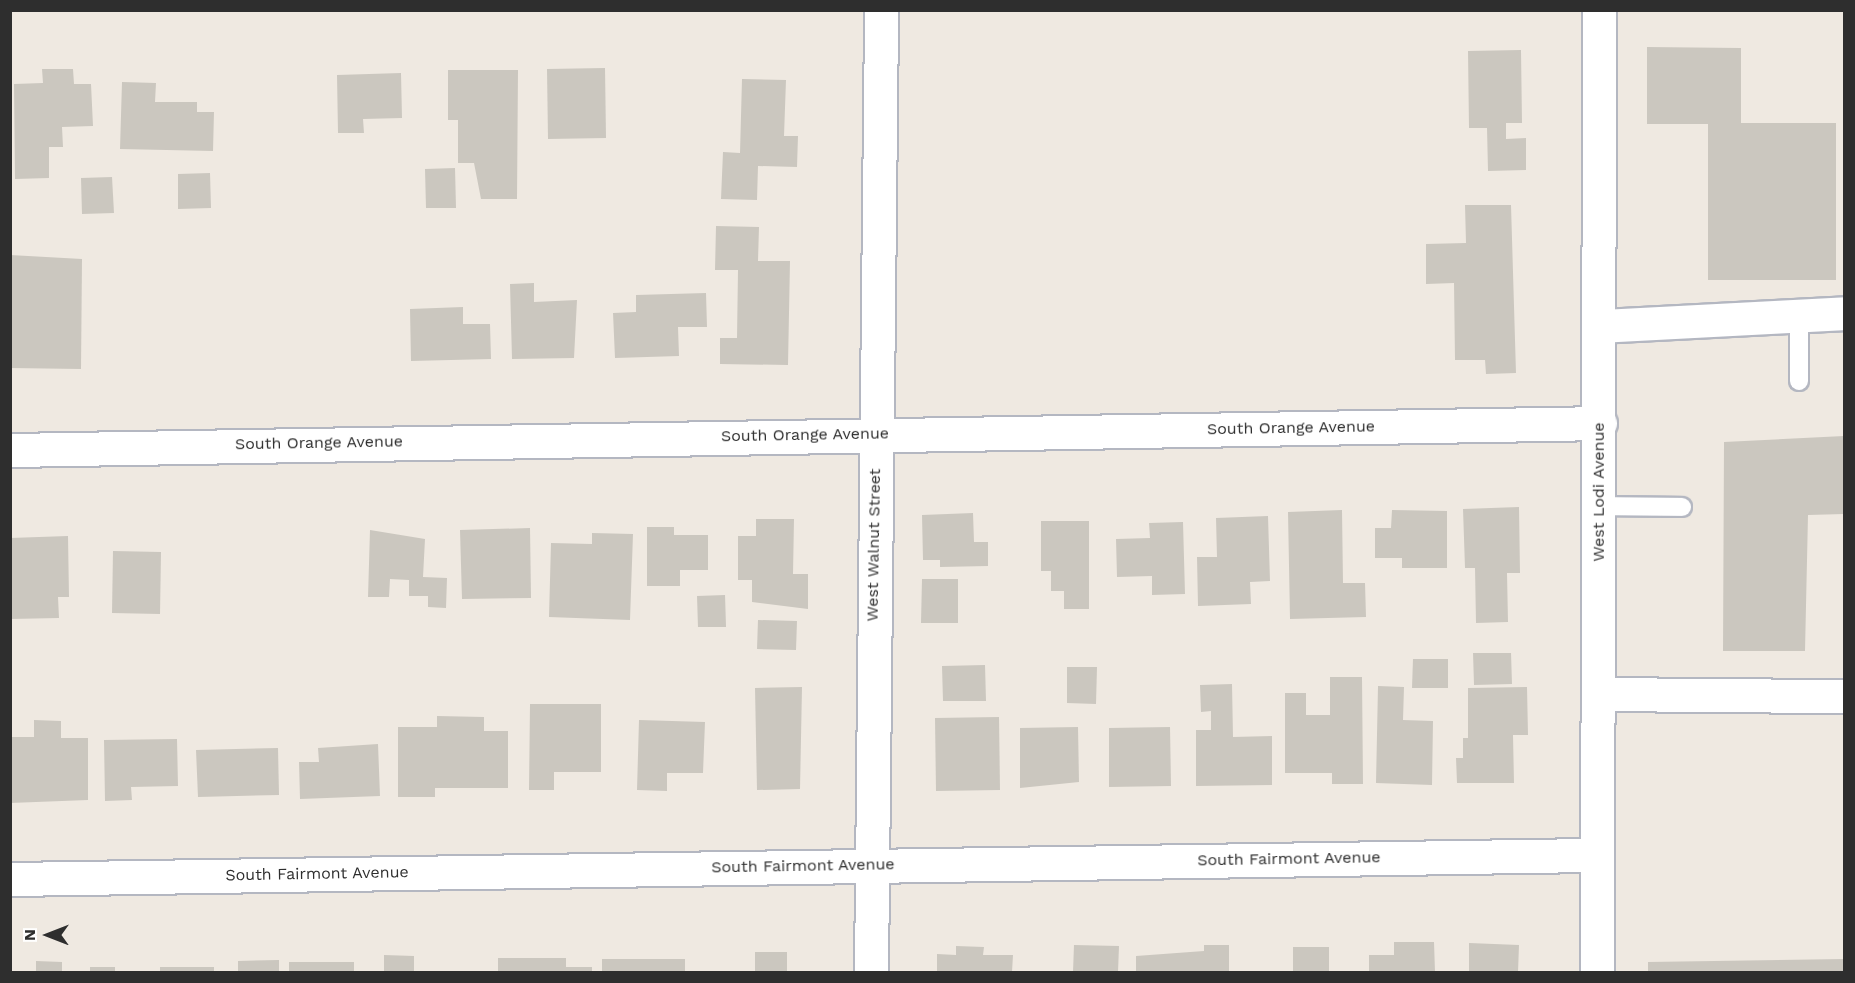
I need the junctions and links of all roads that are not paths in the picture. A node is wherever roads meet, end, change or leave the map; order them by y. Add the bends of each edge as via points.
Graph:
1 (880, 10) edge
2 (1599, 10) edge
3 (1845, 313) edge
4 (1799, 314) junction
5 (1600, 326) junction
6 (1799, 381) dead end
7 (1600, 423) junction
8 (875, 434) junction
9 (10, 450) edge
10 (1599, 506) junction
11 (1682, 507) dead end
12 (1598, 694) junction
13 (1845, 696) edge
14 (1596, 855) junction
15 (870, 865) junction
16 (10, 879) edge
17 (871, 972) edge
18 (1597, 972) edge

1 - 8 street, West Walnut Street
2 - 5 street, West Lodi Avenue
3 - 4 street
4 - 5 street
4 - 6 lane
5 - 7 street, West Lodi Avenue
7 - 8 street, South Orange Avenue
7 - 10 street, West Lodi Avenue
8 - 9 street, South Orange Avenue
8 - 15 street, West Walnut Street
10 - 11 lane
10 - 12 street, West Lodi Avenue
12 - 13 street
12 - 14 street, West Lodi Avenue
14 - 15 street, South Fairmont Avenue
14 - 18 street, West Lodi Avenue
15 - 16 street, South Fairmont Avenue
15 - 17 street, West Walnut Street

